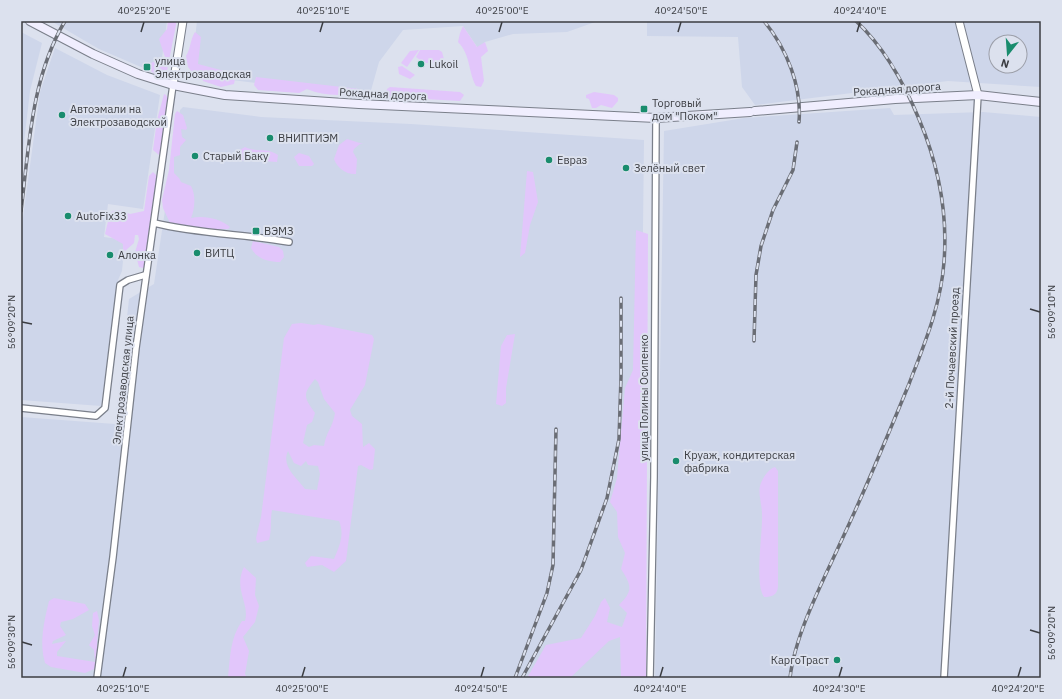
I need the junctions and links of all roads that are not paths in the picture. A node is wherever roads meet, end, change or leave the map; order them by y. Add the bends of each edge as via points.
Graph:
1 (30, 21) edge
2 (183, 21) edge
3 (959, 21) edge
4 (173, 85) junction
5 (978, 96) junction
6 (1041, 102) edge
7 (656, 118) junction
8 (154, 223) junction
9 (289, 242) dead end
10 (145, 275) junction
11 (21, 408) edge
12 (97, 678) edge
13 (650, 678) edge
14 (944, 678) edge

1 - 4 main road, Рокадная дорога via 93,54 131,71
2 - 4 street
3 - 5 street, 2-й Почаевский проезд
4 - 7 main road, Рокадная дорога via 240,96
4 - 8 street, Электрозаводская улица
5 - 6 main road, Рокадная дорога
5 - 7 main road, Рокадная дорога via 895,99
5 - 14 street, 2-й Почаевский проезд
7 - 13 street, улица Полины Осипенко
8 - 9 street via 175,228
8 - 10 street, Электрозаводская улица
10 - 11 street via 120,285 105,408 96,416
10 - 12 street, Электрозаводская улица

